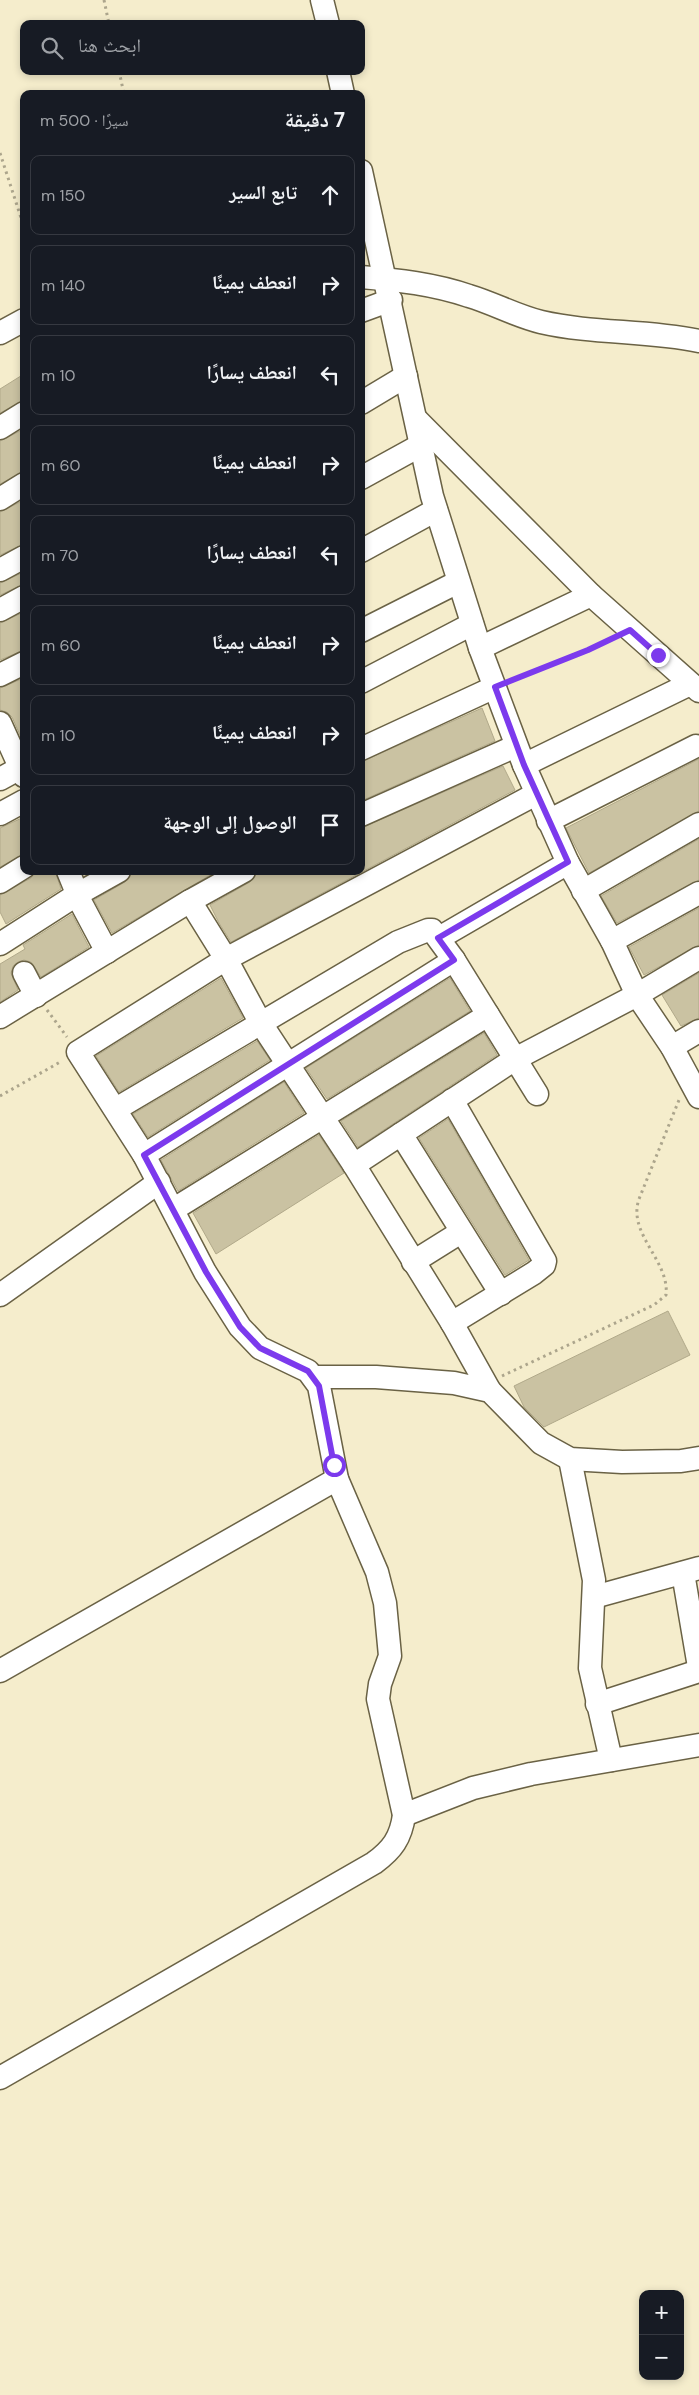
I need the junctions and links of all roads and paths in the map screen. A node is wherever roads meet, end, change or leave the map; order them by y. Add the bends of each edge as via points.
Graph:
1 (104, 0) edge
2 (322, 0) edge
3 (108, 20) edge
4 (327, 20) edge
5 (120, 75) edge
6 (339, 75) edge
7 (123, 90) edge
8 (342, 90) edge
9 (0, 153) edge
10 (365, 188) edge
11 (20, 215) edge
12 (365, 279) edge
13 (388, 289) junction
14 (365, 308) edge
15 (20, 322) edge
16 (0, 333) edge
17 (699, 341) edge
18 (406, 376) junction
19 (365, 401) edge
20 (20, 416) edge
21 (416, 419) junction
22 (0, 428) edge
23 (421, 445) junction
24 (365, 476) edge
25 (20, 486) edge
26 (0, 499) edge
27 (436, 510) junction
28 (365, 550) edge
29 (20, 559) edge
30 (0, 570) edge
31 (458, 582) junction
32 (591, 595) junction
33 (20, 599) edge
34 (0, 610) edge
35 (472, 624) junction
36 (365, 629) edge
37 (630, 630) junction
38 (480, 648) junction
39 (20, 665) edge
40 (0, 675) edge
41 (365, 680) edge
42 (495, 687) junction
43 (695, 688) edge
44 (10, 730) edge
45 (696, 746) dead end
46 (365, 747) edge
47 (520, 755) junction
48 (20, 765) edge
49 (20, 773) edge
50 (0, 779) edge
51 (536, 794) junction
52 (20, 803) edge
53 (365, 813) edge
54 (0, 814) edge
55 (548, 821) junction
56 (699, 824) edge
57 (568, 862) junction
58 (20, 870) edge
59 (70, 875) edge
60 (112, 875) edge
61 (237, 875) edge
62 (0, 882) edge
63 (583, 891) junction
64 (699, 893) edge
65 (78, 894) junction
66 (190, 901) junction
67 (438, 938) junction
68 (612, 941) junction
69 (0, 944) edge
70 (107, 952) junction
71 (699, 958) edge
72 (226, 960) junction
73 (454, 960) junction
74 (24, 973) dead end
75 (637, 995) junction
76 (36, 996) junction
77 (488, 1015) junction
78 (0, 1017) edge
79 (260, 1022) junction
80 (699, 1031) edge
81 (672, 1047) junction
82 (78, 1052) junction
83 (515, 1059) junction
84 (288, 1064) junction
85 (696, 1089) edge
86 (537, 1094) dead end
87 (0, 1096) edge
88 (452, 1100) junction
89 (116, 1109) junction
90 (322, 1117) junction
91 (401, 1134) junction
92 (144, 1155) junction
93 (354, 1165) junction
94 (159, 1182) junction
95 (174, 1209) junction
96 (461, 1232) junction
97 (414, 1262) junction
98 (501, 1294) junction
99 (0, 1295) edge
100 (452, 1323) junction
101 (313, 1377) junction
102 (488, 1387) junction
103 (699, 1458) edge
104 (570, 1459) junction
105 (337, 1479) junction
106 (691, 1571) edge
107 (594, 1597) junction
108 (699, 1667) edge
109 (0, 1670) edge
110 (699, 1671) edge
111 (597, 1704) junction
112 (699, 1744) edge
113 (610, 1760) junction
114 (404, 1815) junction
115 (0, 2078) edge

1 - 3 path
2 - 4 street
5 - 7 path
6 - 8 street
9 - 11 path
10 - 13 street
12 - 13 street
13 - 14 street
13 - 17 street via 406,280 450,290 538,321 565,327
13 - 18 street
15 - 16 street
18 - 19 street
18 - 21 street
20 - 22 street
21 - 23 street
21 - 32 street
23 - 24 street
23 - 27 street
25 - 26 street
27 - 28 street
27 - 31 street
29 - 30 street
31 - 35 street
31 - 36 street
32 - 37 street
32 - 38 street
33 - 34 street
35 - 38 street
35 - 41 street
37 - 42 path
37 - 43 street
38 - 42 street
39 - 40 street
42 - 46 street
42 - 47 street
43 - 47 street
44 - 48 street
45 - 55 street
47 - 51 street
47 - 53 street
49 - 50 street
51 - 55 street
51 - 72 street
52 - 54 street
55 - 57 street
56 - 63 street
57 - 63 street
57 - 67 street
58 - 62 street
59 - 65 street
60 - 65 street
61 - 66 street
63 - 68 street
64 - 68 street
65 - 69 street
65 - 70 street
66 - 70 street
66 - 72 street
67 - 73 street
67 - 79 street via 428,930 398,942
68 - 75 street
70 - 76 street
71 - 75 street
72 - 79 street
72 - 82 street
73 - 77 street
73 - 84 street
74 - 76 street
75 - 81 street
75 - 83 street
76 - 78 street
76 - 82 path
77 - 83 street
77 - 90 street
79 - 84 street
79 - 89 street
80 - 81 street
81 - 85 street
82 - 87 path
82 - 89 street
83 - 86 street
83 - 88 street
84 - 90 street
84 - 92 street
85 - 102 path via 639,1199 636,1215 665,1280 666,1295 654,1305
88 - 91 street
88 - 98 street via 545,1261 534,1273
89 - 92 street
90 - 93 street
90 - 95 street
91 - 93 street
91 - 96 street
92 - 94 street
93 - 97 street
94 - 95 street
94 - 99 street
95 - 101 street via 206,1272 249,1338 270,1355 299,1366
96 - 97 street
96 - 98 street
97 - 100 street
98 - 100 street
100 - 102 street
101 - 102 street via 376,1377
101 - 105 street via 323,1398
102 - 104 street via 523,1427
103 - 104 street via 622,1462
104 - 107 street via 594,1580
105 - 109 street
105 - 114 street via 374,1565 385,1603 390,1656 378,1699
106 - 107 street
106 - 108 street
107 - 111 street via 590,1668
110 - 111 street
111 - 113 street
112 - 113 street
113 - 114 street via 473,1788
114 - 115 street via 402,1829 394,1845 374,1863

